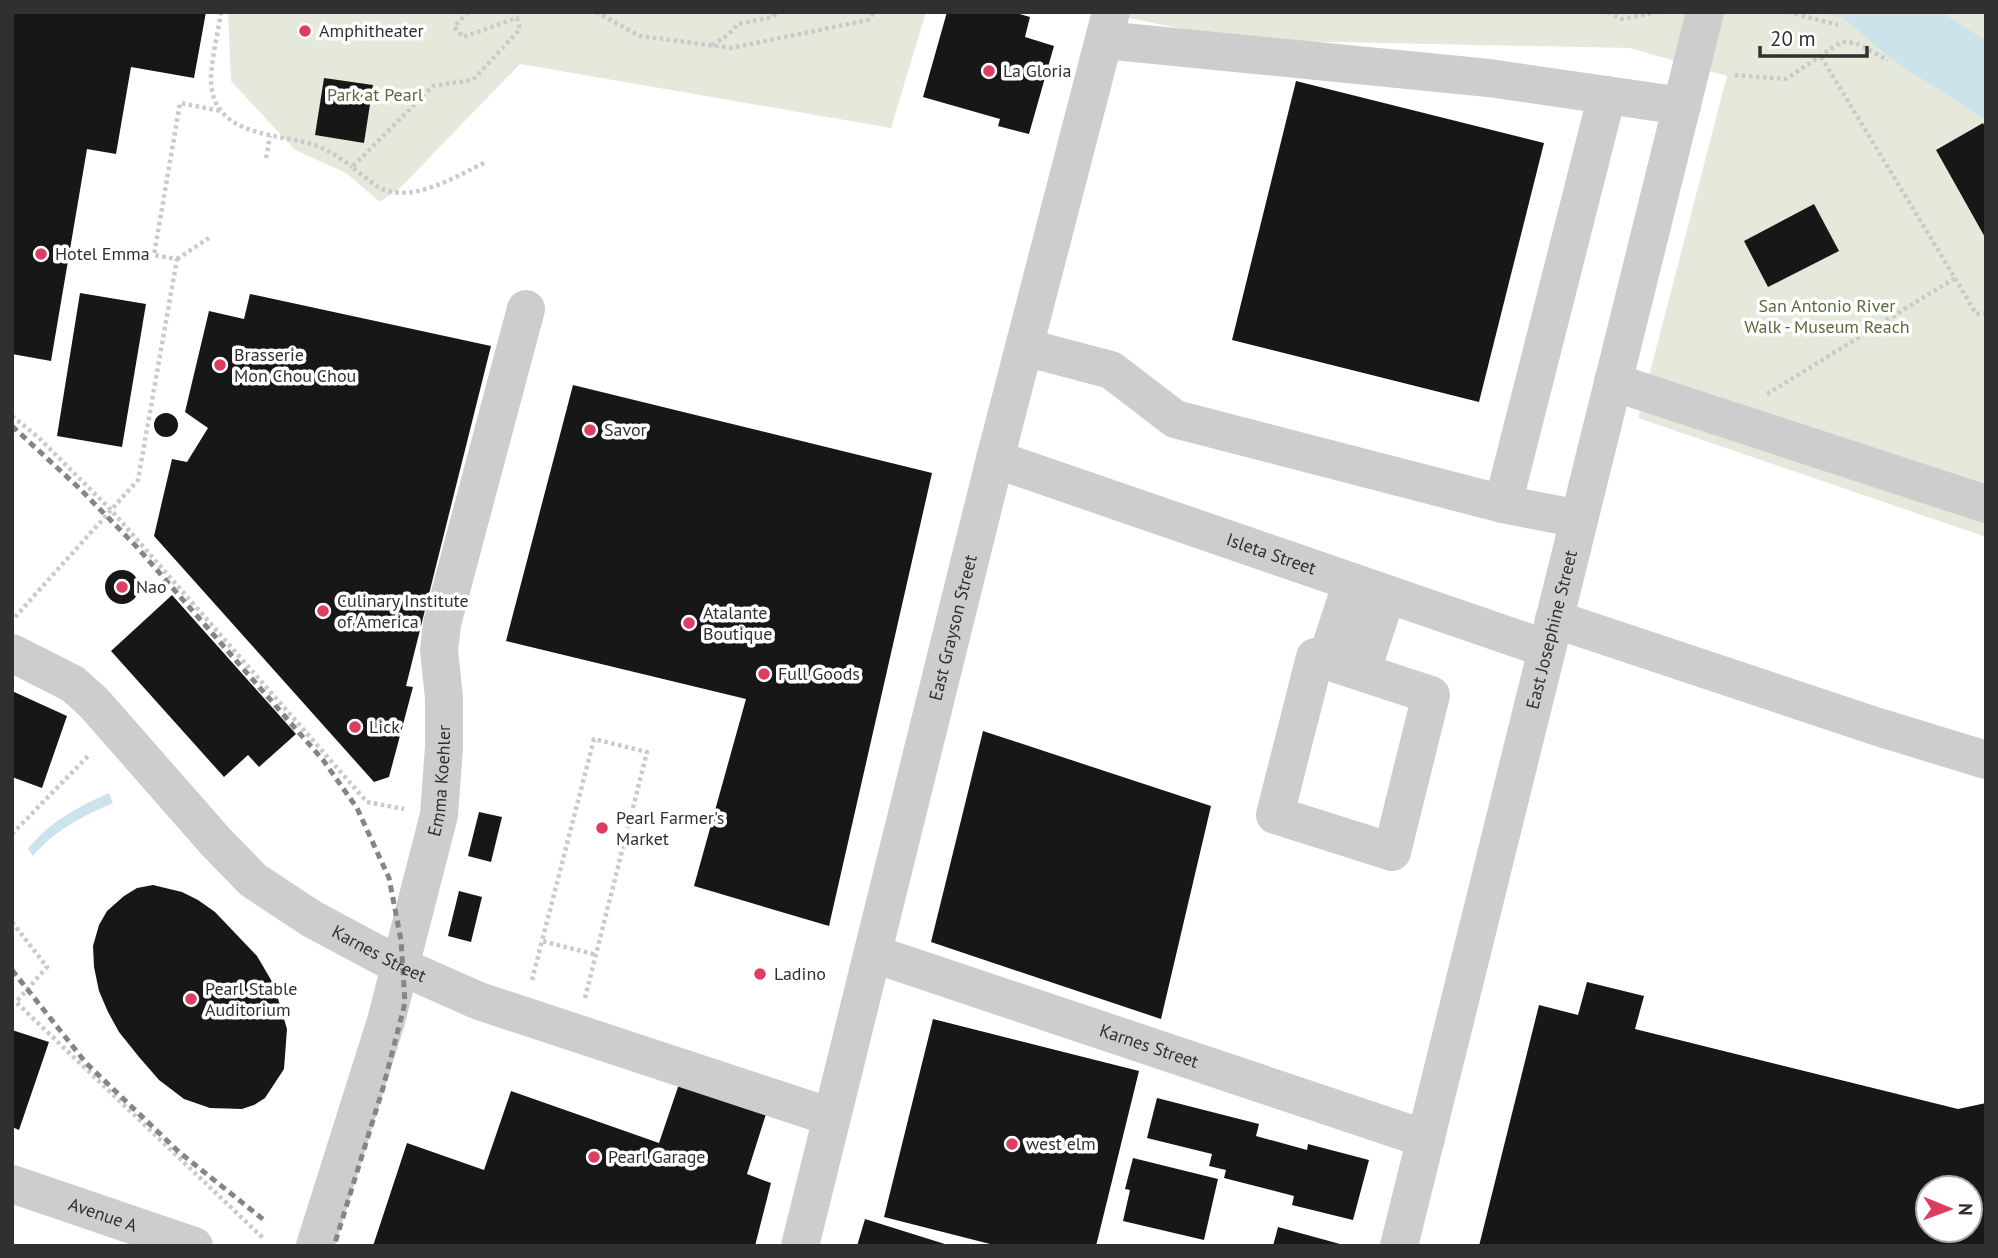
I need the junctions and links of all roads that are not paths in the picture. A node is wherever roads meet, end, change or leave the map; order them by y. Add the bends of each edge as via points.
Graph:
1 (1705, 14) edge
2 (1107, 26) edge
3 (1608, 95) junction
4 (1682, 106) junction
5 (526, 309) dead end
6 (1024, 347) junction
7 (1613, 382) junction
8 (995, 459) junction
9 (1503, 504) junction
10 (1986, 504) edge
11 (1579, 519) junction
12 (1369, 588) junction
13 (1551, 634) junction
14 (12, 653) edge
15 (1346, 663) junction
16 (1986, 760) edge
17 (874, 954) junction
18 (400, 966) junction
19 (831, 1117) junction
20 (1426, 1139) junction
21 (12, 1184) edge
22 (194, 1246) edge
23 (315, 1246) edge
24 (800, 1246) edge
25 (1399, 1246) edge

1 - 4 street, East Josephine Street
2 - 3 street
2 - 6 street, East Grayson Street
3 - 4 street
3 - 9 street
4 - 7 street, East Josephine Street
5 - 18 street, Emma Koehler via 442,624 444,747 439,815
6 - 8 street, East Grayson Street
6 - 9 street via 1111,370 1175,419
7 - 10 street
7 - 11 street, East Josephine Street
8 - 12 street, Isleta Street
8 - 17 street, East Grayson Street
9 - 11 street
11 - 13 street, East Josephine Street
12 - 13 street, Isleta Street
12 - 15 street via 1332,643
13 - 16 street, Isleta Street
13 - 20 street, East Josephine Street
14 - 18 street, Karnes Street via 72,684 116,725 253,880 312,919
15 - 15 street via 1431,695 1392,852 1275,815 1315,657
17 - 19 street, East Grayson Street
17 - 20 street, Karnes Street
18 - 19 street, Karnes Street via 479,1001
18 - 23 street, Emma Koehler
19 - 24 street, East Grayson Street
20 - 25 street, East Josephine Street
21 - 22 street, Avenue A

